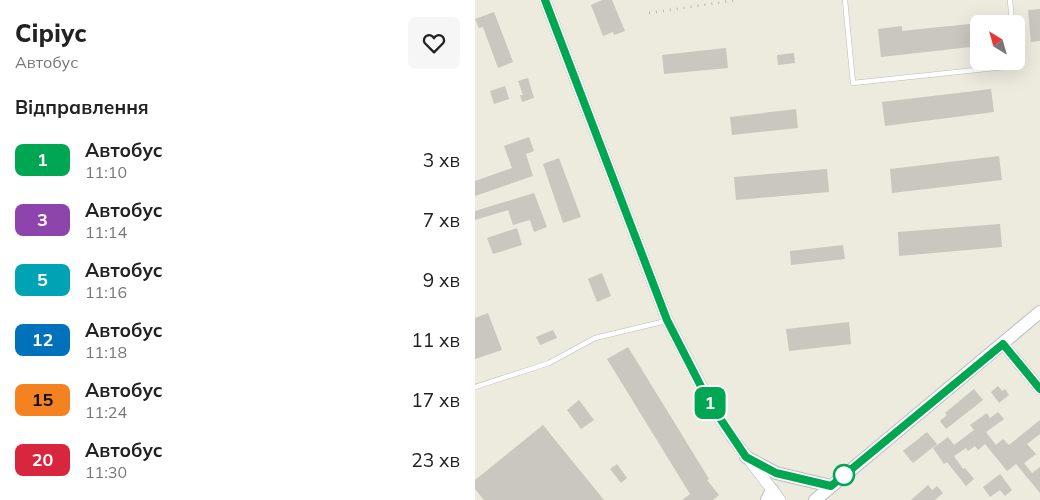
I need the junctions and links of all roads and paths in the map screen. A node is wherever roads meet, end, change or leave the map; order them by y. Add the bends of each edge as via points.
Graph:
1 (548, 0) edge
2 (845, 0) edge
3 (1010, 0) edge
4 (1011, 15) edge
5 (977, 70) edge
6 (1040, 312) edge
7 (667, 320) junction
8 (1003, 344) junction
9 (475, 387) edge
10 (1040, 389) edge
11 (746, 457) junction
12 (831, 486) junction
13 (769, 495) edge
14 (780, 500) edge
15 (815, 500) edge

1 - 7 street
2 - 5 lane via 853,83
3 - 4 lane
6 - 8 main road
7 - 9 lane via 595,338 549,363
7 - 11 street via 703,392
8 - 10 street
8 - 12 main road
11 - 12 main road via 776,473
11 - 13 street
12 - 15 main road
13 - 14 street

